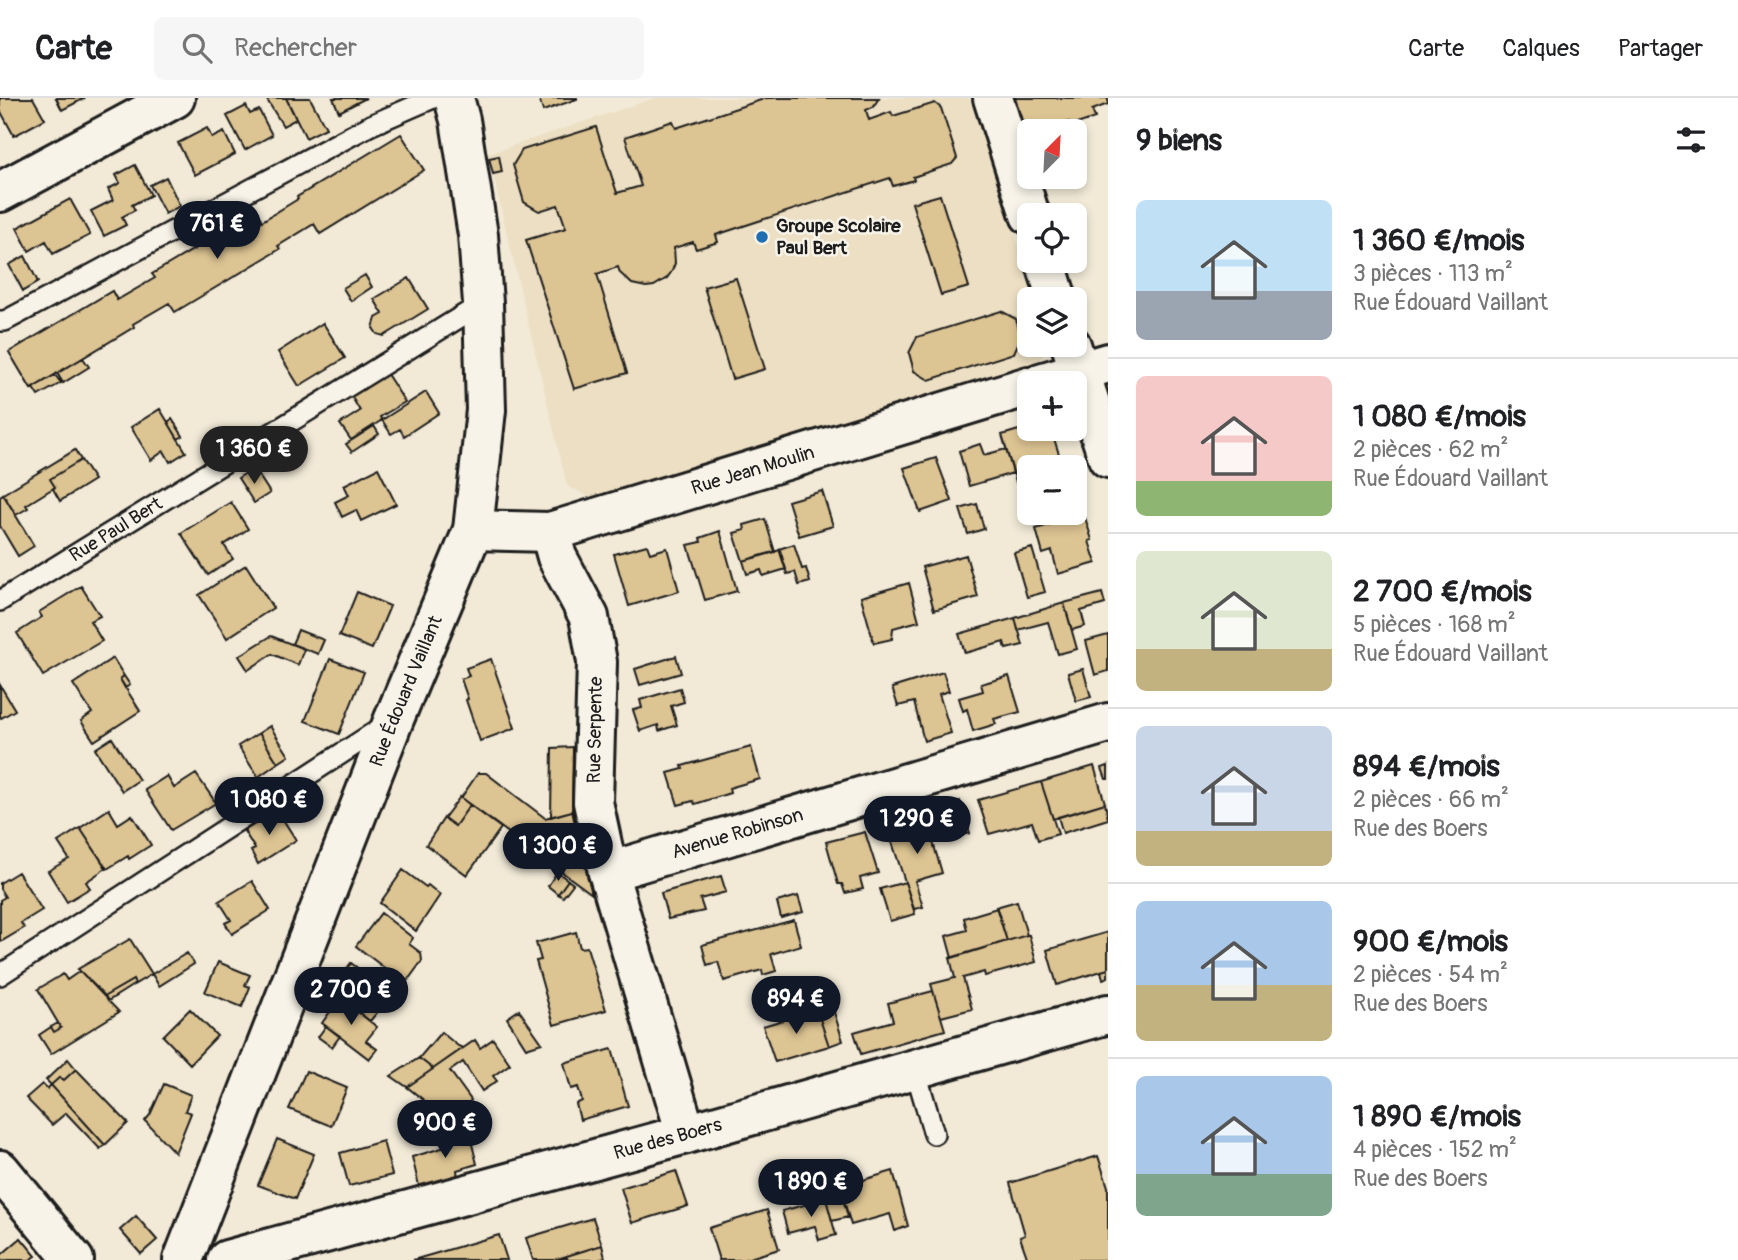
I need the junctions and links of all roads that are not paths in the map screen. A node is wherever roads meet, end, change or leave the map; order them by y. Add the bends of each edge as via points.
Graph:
1 (175, 98) edge
2 (433, 98) edge
3 (454, 98) edge
4 (993, 98) edge
5 (0, 192) edge
6 (1026, 203) edge
7 (483, 303) junction
8 (0, 321) edge
9 (1086, 360) edge
10 (1064, 371) edge
11 (1017, 390) edge
12 (1108, 458) edge
13 (473, 530) junction
14 (550, 532) junction
15 (0, 601) edge
16 (394, 719) junction
17 (1108, 723) edge
18 (608, 872) junction
19 (0, 975) edge
20 (1104, 1019) edge
21 (915, 1069) junction
22 (686, 1134) junction
23 (934, 1134) dead end
24 (0, 1170) edge
25 (74, 1260) edge
26 (183, 1260) edge
27 (227, 1260) edge

1 - 5 street
2 - 8 lane via 371,125
3 - 7 street, Rue Édouard Vaillant via 478,235
4 - 6 street
7 - 13 street, Rue Édouard Vaillant via 486,410
7 - 15 lane, Rue Paul Bert
9 - 10 street
9 - 12 street
11 - 14 street, Rue Jean Moulin
13 - 14 street, Rue Jean Moulin
13 - 16 street, Rue Édouard Vaillant
14 - 18 street, Rue Serpente via 557,557 589,617 597,662 593,802
16 - 19 lane
16 - 26 street, Rue Édouard Vaillant
17 - 18 street, Avenue Robinson
18 - 22 street, Rue Serpente
20 - 21 street, Rue des Boers
21 - 22 street, Rue des Boers
21 - 23 lane
22 - 27 street, Rue des Boers
24 - 25 street

